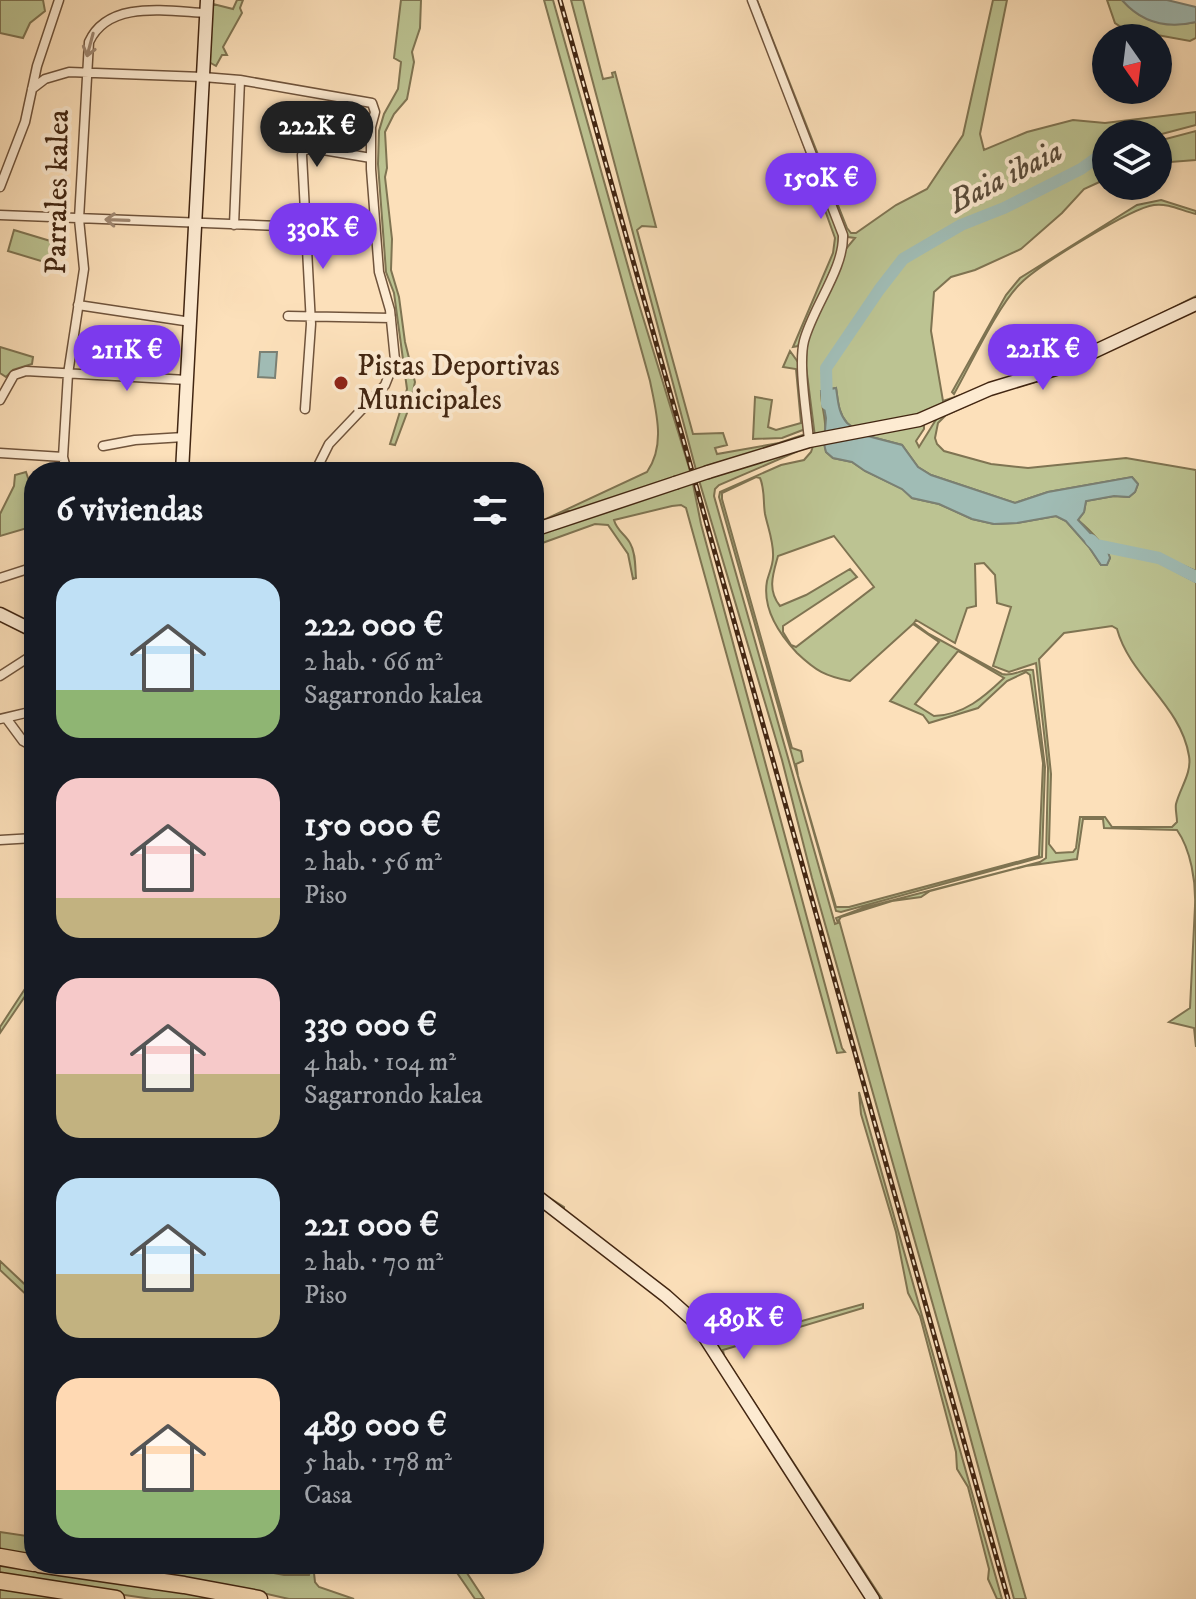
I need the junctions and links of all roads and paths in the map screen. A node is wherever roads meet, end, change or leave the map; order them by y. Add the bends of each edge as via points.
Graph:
1 (59, 0) edge
2 (752, 0) edge
3 (206, 6) edge
4 (85, 73) junction
5 (203, 77) junction
6 (240, 80) junction
7 (32, 89) junction
8 (371, 158) junction
9 (0, 187) edge
10 (0, 215) edge
11 (79, 219) junction
12 (195, 223) junction
13 (234, 225) junction
14 (305, 227) junction
15 (1196, 304) edge
16 (78, 305) junction
17 (288, 316) dead end
18 (310, 317) junction
19 (391, 318) junction
20 (191, 322) junction
21 (68, 374) junction
22 (187, 380) junction
23 (0, 400) edge
24 (305, 409) dead end
25 (184, 437) junction
26 (816, 440) junction
27 (103, 446) dead end
28 (0, 453) edge
29 (63, 457) junction
30 (64, 462) edge
31 (183, 462) edge
32 (320, 462) edge
33 (544, 527) edge
34 (24, 570) edge
35 (0, 578) edge
36 (0, 614) edge
37 (24, 626) edge
38 (24, 660) edge
39 (0, 676) edge
40 (24, 714) edge
41 (3, 719) edge
42 (24, 742) edge
43 (24, 839) edge
44 (0, 840) edge
45 (544, 1202) edge
46 (0, 1557) edge
47 (24, 1562) edge
48 (106, 1574) edge
49 (0, 1581) edge
50 (116, 1599) edge
51 (259, 1599) edge
52 (873, 1599) edge

1 - 7 street
2 - 26 street via 843,235 802,346
3 -> 4 street, Parrales kalea via 109,16 92,34
3 - 5 street
4 - 5 street
4 - 7 street via 53,75
4 - 11 street, Parrales kalea
5 - 6 street
5 - 12 street
6 - 8 street via 365,100 375,106
6 - 13 street
7 - 9 street via 19,144
8 - 14 street via 316,148 303,151
8 - 19 street via 379,272
10 - 11 street
12 -> 11 street
11 - 16 street, Parrales kalea via 84,269
12 - 13 street
12 - 20 street
13 - 14 street
14 - 18 street
15 - 26 street via 1059,368 990,389 919,420
16 - 20 street
16 - 21 street, Parrales kalea
17 - 18 street
18 - 19 street
18 - 24 street
19 - 32 street via 395,360 389,377 329,444
20 - 22 street
21 - 22 street
21 - 23 street via 19,372
21 - 29 street, Parrales kalea
22 - 25 street
25 - 27 street
25 - 31 street
26 - 33 street, bridge
28 - 29 street
29 - 30 street, Parrales kalea
34 - 35 street
36 - 37 street
38 - 39 street
40 - 41 street
41 - 42 street
43 - 44 street
45 - 52 street via 695,1322
46 - 47 highway
48 - 51 highway
49 - 50 highway

